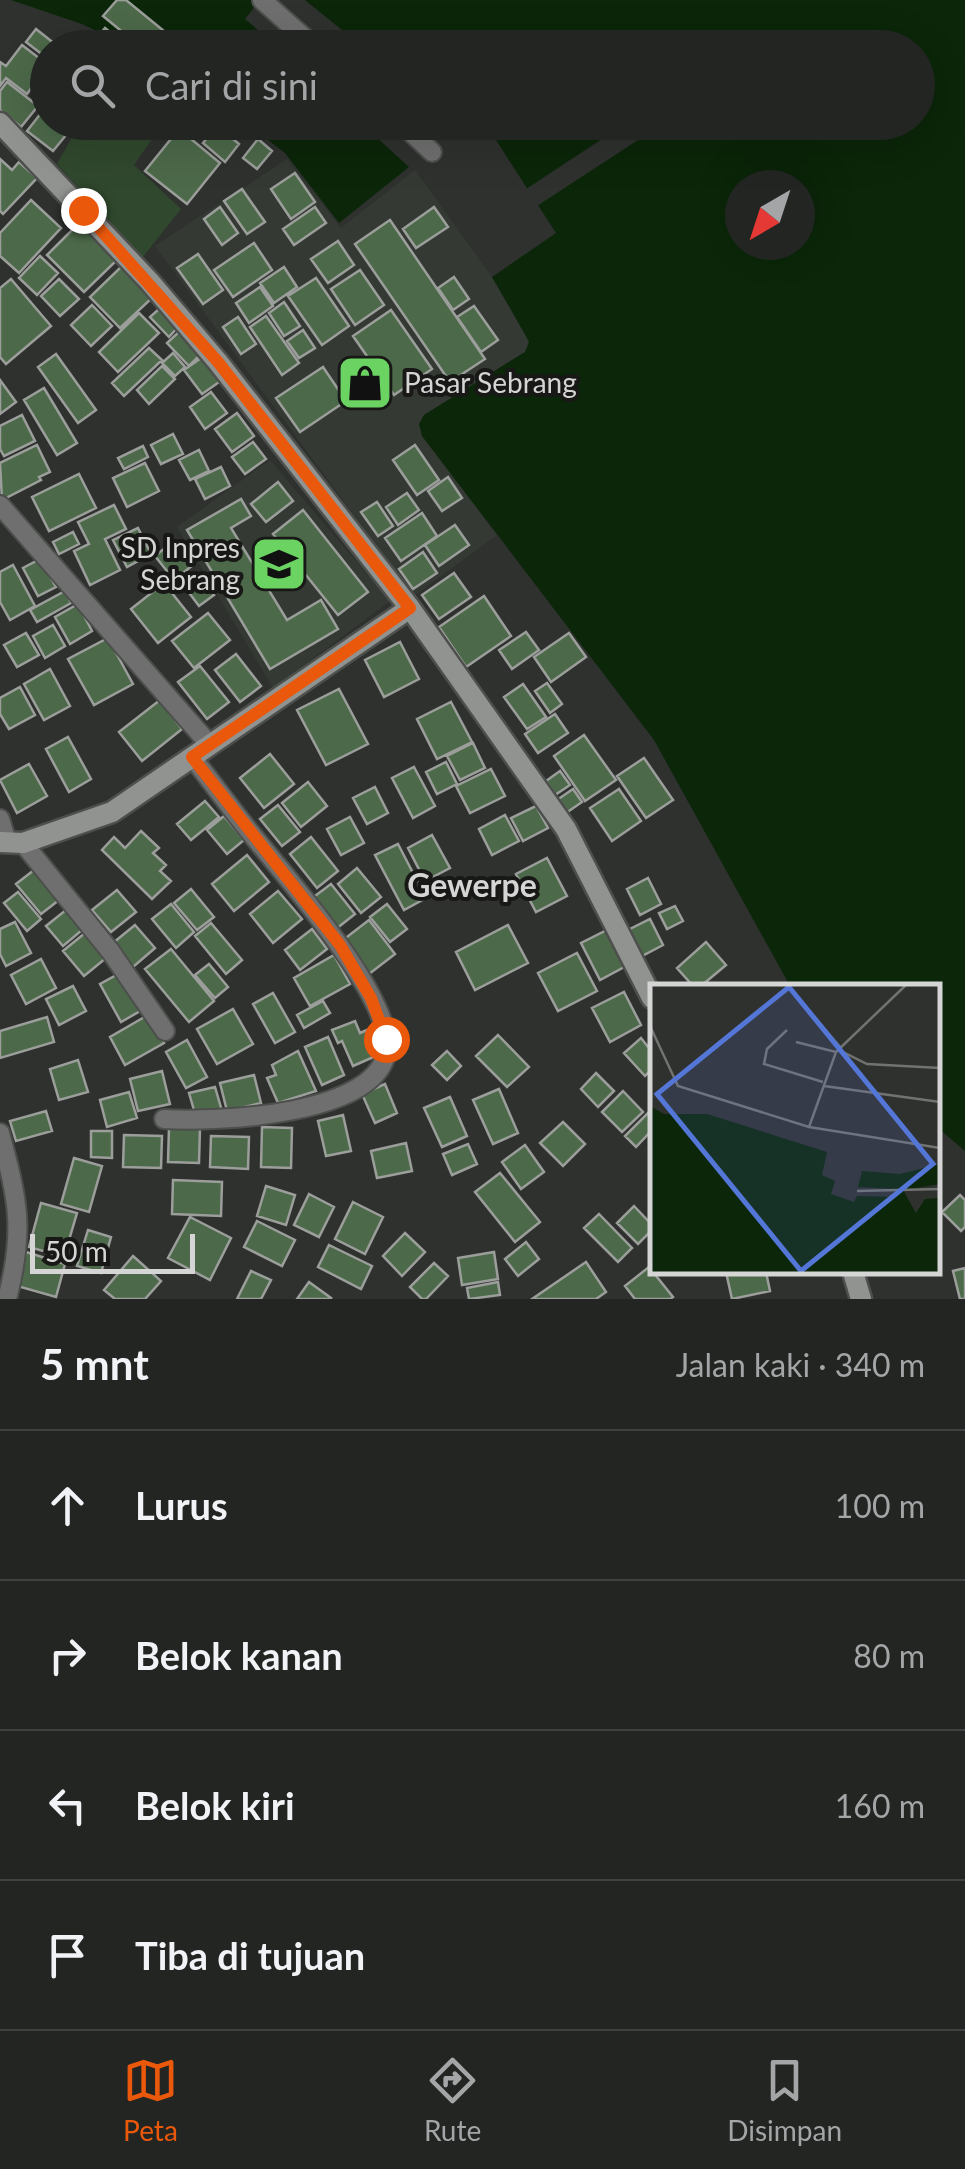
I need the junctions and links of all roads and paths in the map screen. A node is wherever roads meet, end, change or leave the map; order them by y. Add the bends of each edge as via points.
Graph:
1 (263, 1) edge
2 (296, 30) edge
3 (0, 123) edge
4 (419, 140) edge
5 (432, 152) dead end
6 (0, 505) edge
7 (410, 608) junction
8 (201, 751) junction
9 (0, 819) edge
10 (10, 843) edge
11 (650, 994) edge
12 (165, 1031) dead end
13 (164, 1120) dead end
14 (0, 1133) edge
15 (4, 1154) edge
16 (854, 1274) edge
17 (7, 1299) edge
18 (862, 1299) edge

1 - 2 street
3 - 7 main road via 172,308
4 - 5 street
6 - 8 street
7 - 8 main road
7 - 11 main road via 566,829
8 - 10 main road via 112,812
8 - 13 street via 340,945 380,1016 387,1048 365,1080 318,1104 242,1120
9 - 10 street
10 - 12 street via 111,952
14 - 15 street
15 - 17 street via 18,1218
16 - 18 main road

